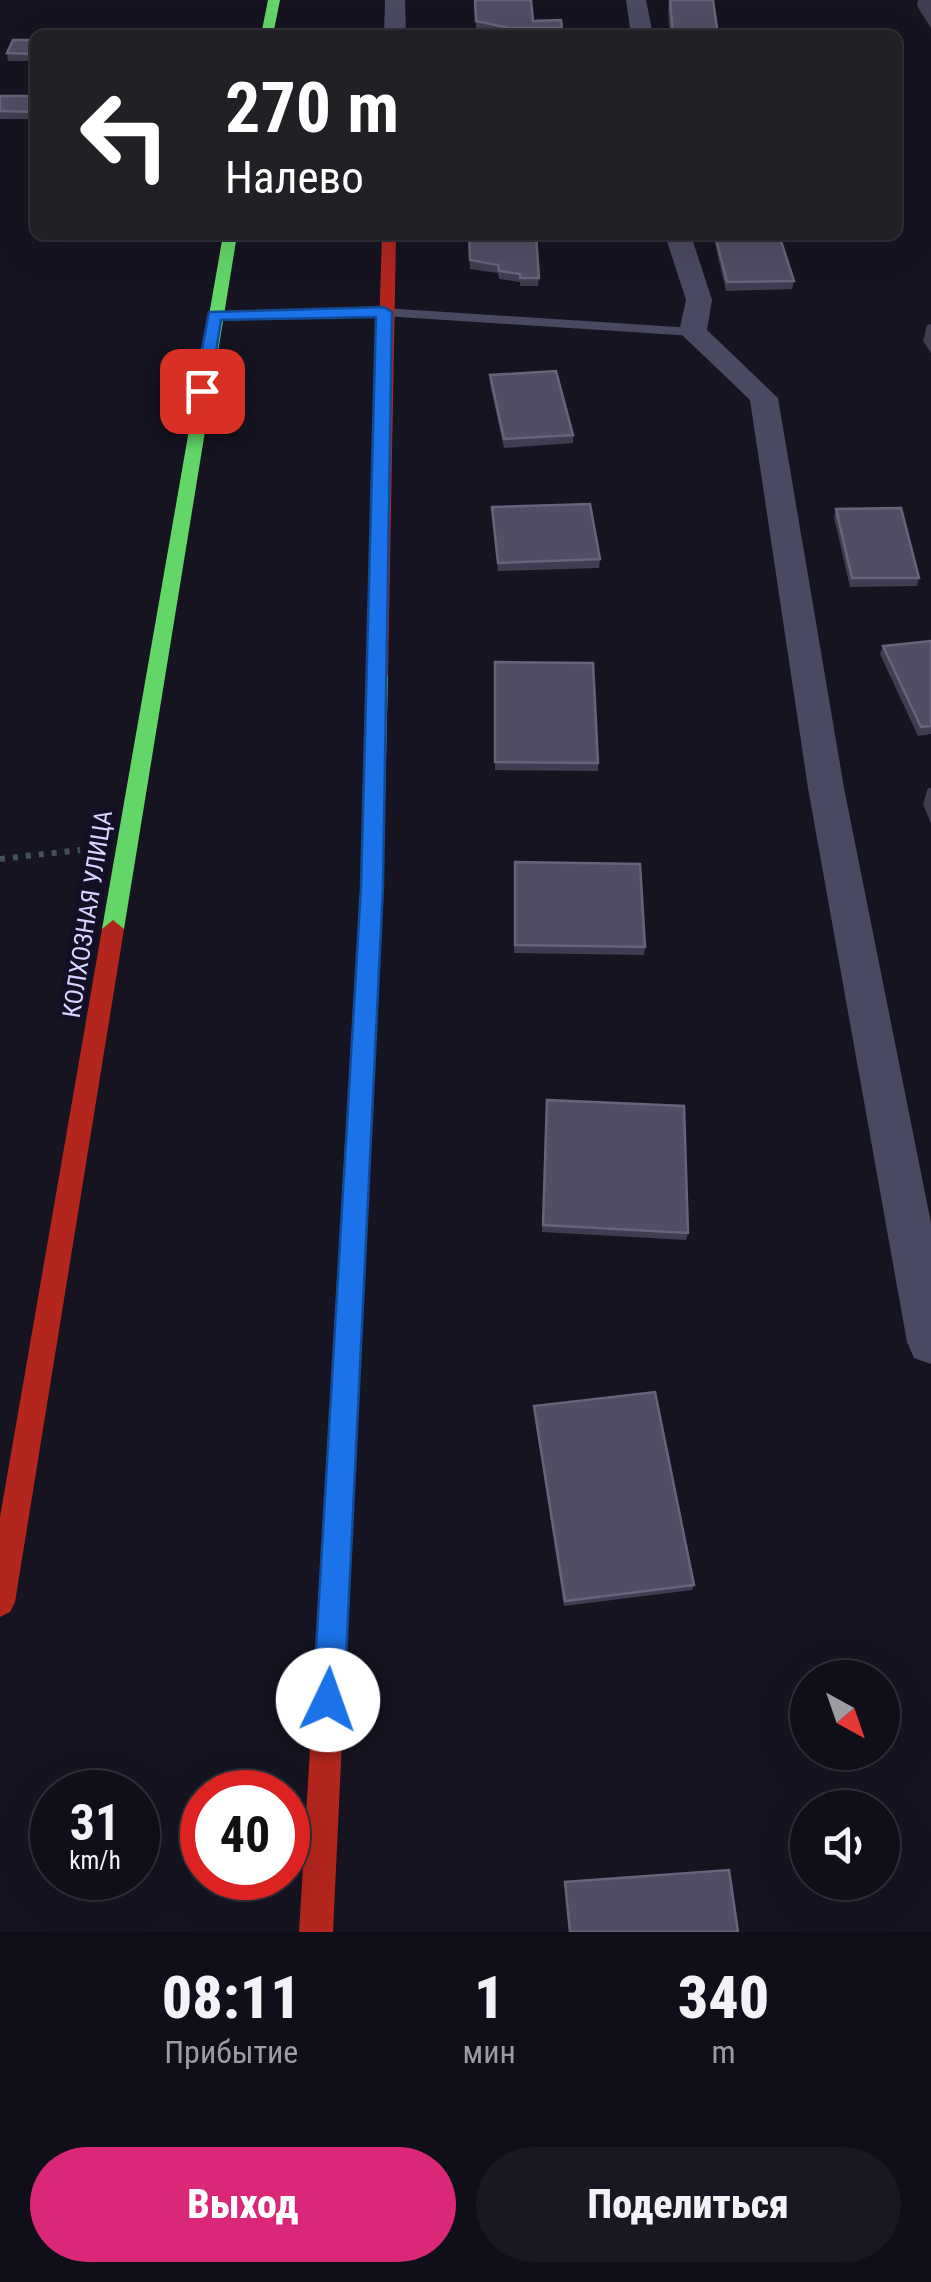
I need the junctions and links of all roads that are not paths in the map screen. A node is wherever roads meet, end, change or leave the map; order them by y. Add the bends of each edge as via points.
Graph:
1 (274, 0) edge
2 (395, 0) edge
3 (636, 0) edge
4 (269, 30) edge
5 (394, 30) edge
6 (641, 30) edge
7 (229, 240) edge
8 (388, 240) edge
9 (680, 240) edge
10 (384, 312) junction
11 (214, 316) junction
12 (693, 332) junction
13 (931, 1342) edge
14 (0, 1602) edge
15 (316, 1932) edge

1 - 4 street
2 - 5 street
3 - 6 street
7 - 11 street, КОЛХОЗНАЯ УЛИЦА
8 - 10 street
9 - 12 street via 699,300
10 - 11 lane
10 - 12 lane
10 - 15 street via 372,887
11 - 14 street, КОЛХОЗНАЯ УЛИЦА
12 - 13 street via 764,398 826,788

